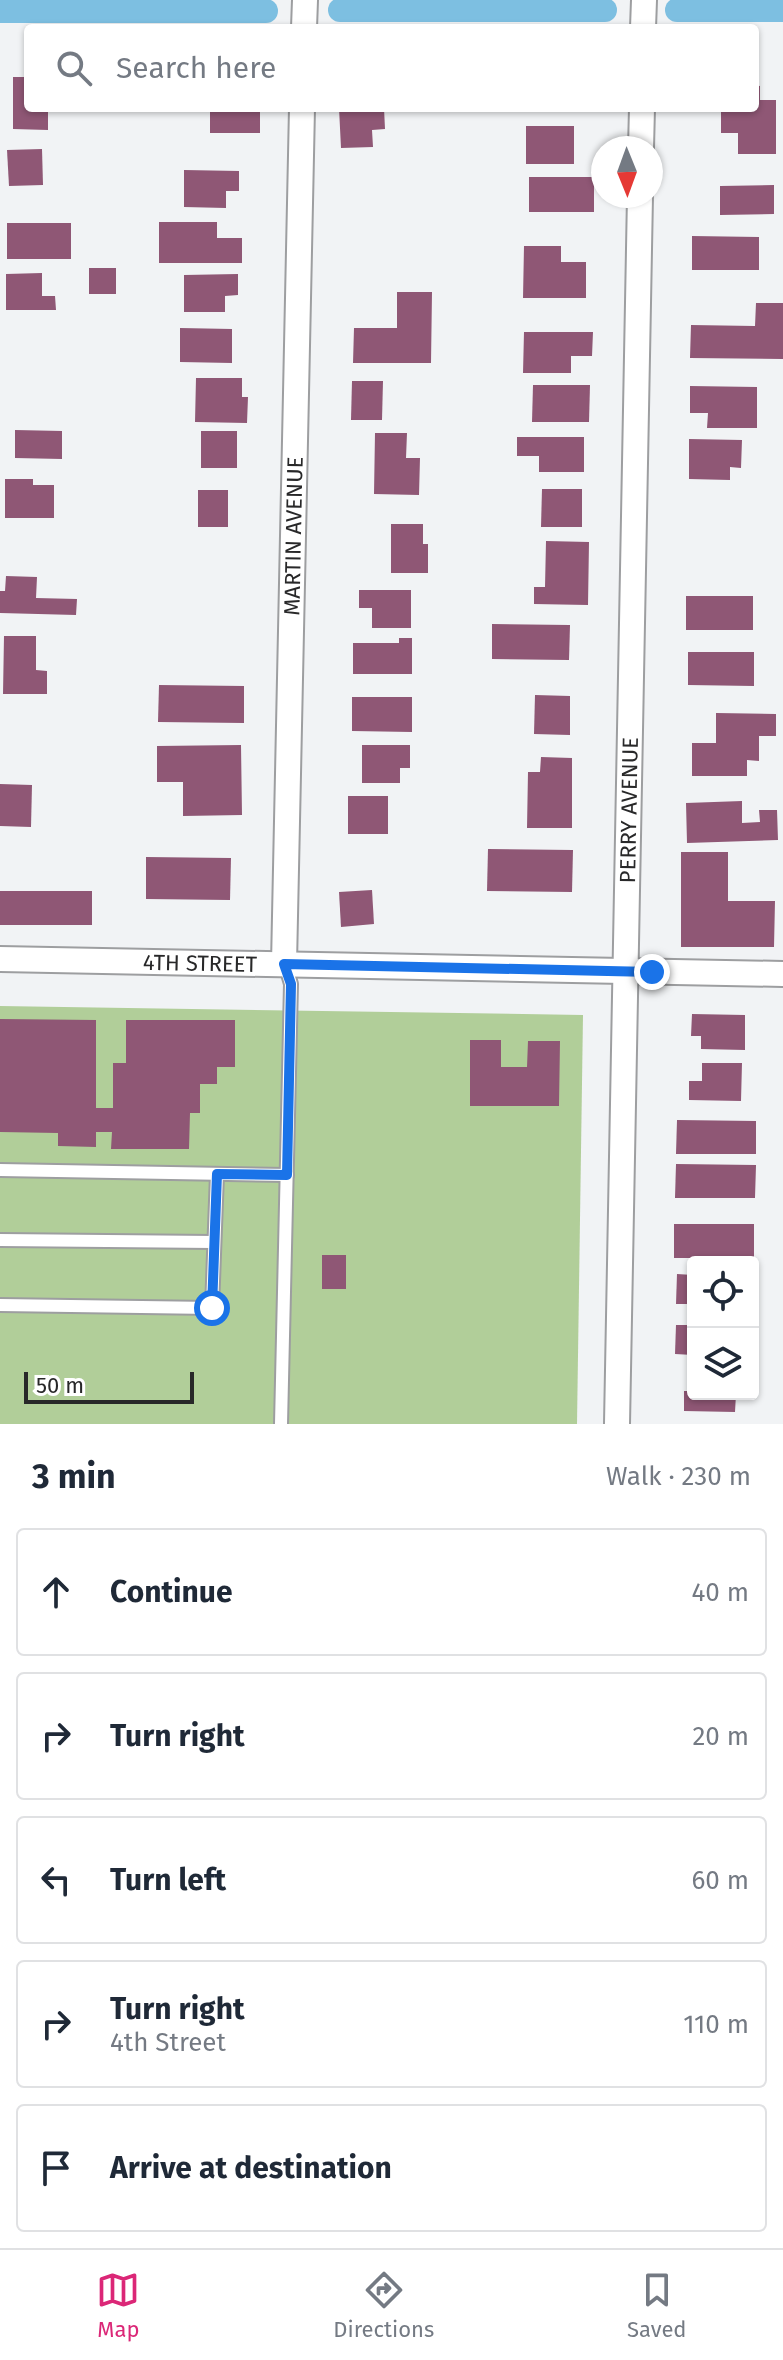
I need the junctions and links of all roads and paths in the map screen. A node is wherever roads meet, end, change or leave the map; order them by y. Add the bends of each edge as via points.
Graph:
1 (305, 0) edge
2 (644, 0) edge
3 (304, 24) edge
4 (643, 24) edge
5 (302, 112) edge
6 (642, 112) edge
7 (641, 136) edge
8 (640, 208) edge
9 (0, 959) edge
10 (284, 964) junction
11 (626, 971) junction
12 (783, 974) edge
13 (0, 1170) edge
14 (217, 1174) junction
15 (287, 1175) junction
16 (0, 1240) edge
17 (214, 1242) junction
18 (0, 1305) edge
19 (281, 1424) edge
20 (617, 1424) edge

1 - 3 street
2 - 4 street
5 - 10 street, MARTIN AVENUE
6 - 7 street
8 - 11 street, PERRY AVENUE
9 - 10 street, 4TH STREET
10 - 11 street, 4TH STREET
10 - 15 lane via 291,984
11 - 12 street, 4TH STREET
11 - 20 street, PERRY AVENUE
13 - 14 lane
14 - 15 lane
14 - 17 lane
15 - 19 lane
16 - 17 lane
17 - 18 lane via 212,1308

